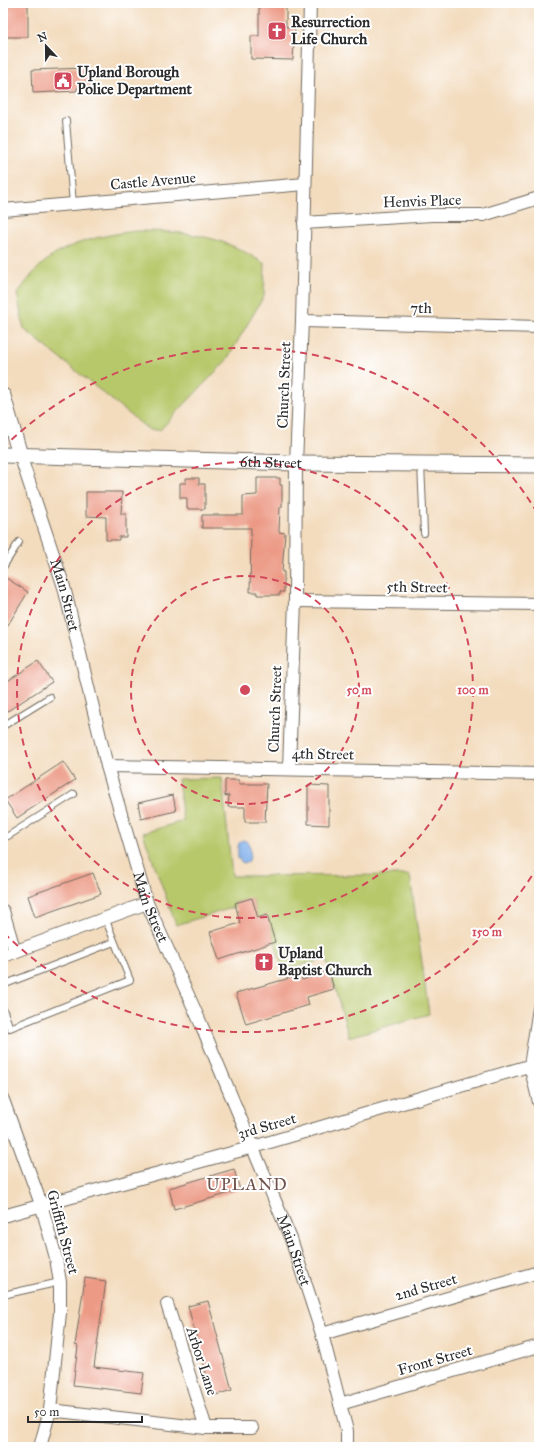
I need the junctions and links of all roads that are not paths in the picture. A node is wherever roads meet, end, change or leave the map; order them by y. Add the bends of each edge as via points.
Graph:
1 (310, 3) edge
2 (66, 121) dead end
3 (305, 184) junction
4 (539, 198) edge
5 (73, 204) junction
6 (3, 210) edge
7 (304, 223) junction
8 (302, 321) junction
9 (539, 327) edge
10 (3, 396) edge
11 (3, 455) edge
12 (20, 455) junction
13 (296, 463) junction
14 (422, 464) junction
15 (539, 465) edge
16 (424, 533) dead end
17 (19, 542) dead end
18 (3, 567) edge
19 (295, 601) junction
20 (539, 604) edge
21 (50, 697) dead end
22 (3, 726) edge
23 (107, 766) junction
24 (289, 769) junction
25 (539, 774) edge
26 (74, 794) dead end
27 (3, 837) edge
28 (147, 903) junction
29 (3, 911) edge
30 (105, 918) junction
31 (114, 942) junction
32 (15, 952) junction
33 (3, 956) edge
34 (3, 985) edge
35 (539, 1008) edge
36 (3, 1009) edge
37 (534, 1064) edge
38 (3, 1100) edge
39 (539, 1102) edge
40 (253, 1147) junction
41 (41, 1204) junction
42 (3, 1216) edge
43 (539, 1272) edge
44 (60, 1282) junction
45 (3, 1295) edge
46 (167, 1304) dead end
47 (322, 1334) junction
48 (539, 1346) edge
49 (340, 1404) junction
50 (50, 1410) junction
51 (206, 1428) junction
52 (252, 1428) dead end
53 (40, 1447) edge
54 (347, 1447) edge

1 - 3 street, Church Street
2 - 5 lane
3 - 5 street, Castle Avenue
3 - 7 street, Church Street
4 - 7 street, Henvis Place via 483,215
5 - 6 street, Castle Avenue
7 - 8 street, Church Street
8 - 9 street, 7th
8 - 13 street, Church Street
10 - 12 street, Main Street
11 - 12 street, 6th Street
12 - 13 street, 6th Street
12 - 23 street, Main Street via 64,587
13 - 14 street, 6th Street
13 - 19 street, Church Street
14 - 15 street, 6th Street
14 - 16 lane
17 - 18 lane
19 - 20 street, 5th Street
19 - 24 street, Church Street
21 - 22 lane
23 - 24 street, 4th Street
23 - 28 street, Main Street
24 - 25 street, 4th Street
26 - 27 lane
28 - 30 street
28 - 40 street, Main Street
29 - 32 street
30 - 31 lane
30 - 32 street
31 - 34 lane
31 - 36 lane via 130,980 10,1028
32 - 33 street
35 - 37 street
37 - 39 street
37 - 40 street, 3rd Street
38 - 41 street, Griffith Street
40 - 41 street, 3rd Street
40 - 47 street, Main Street via 291,1239
41 - 42 street, 3rd Street
41 - 44 street, Griffith Street
43 - 47 street, 2nd Street
44 - 45 lane
44 - 50 street, Griffith Street via 60,1313
46 - 51 street, Arbor Lane
47 - 49 street, Main Street
48 - 49 street, Front Street
49 - 54 street, Main Street via 347,1431
50 - 51 street
50 - 53 street, Griffith Street
51 - 52 street

